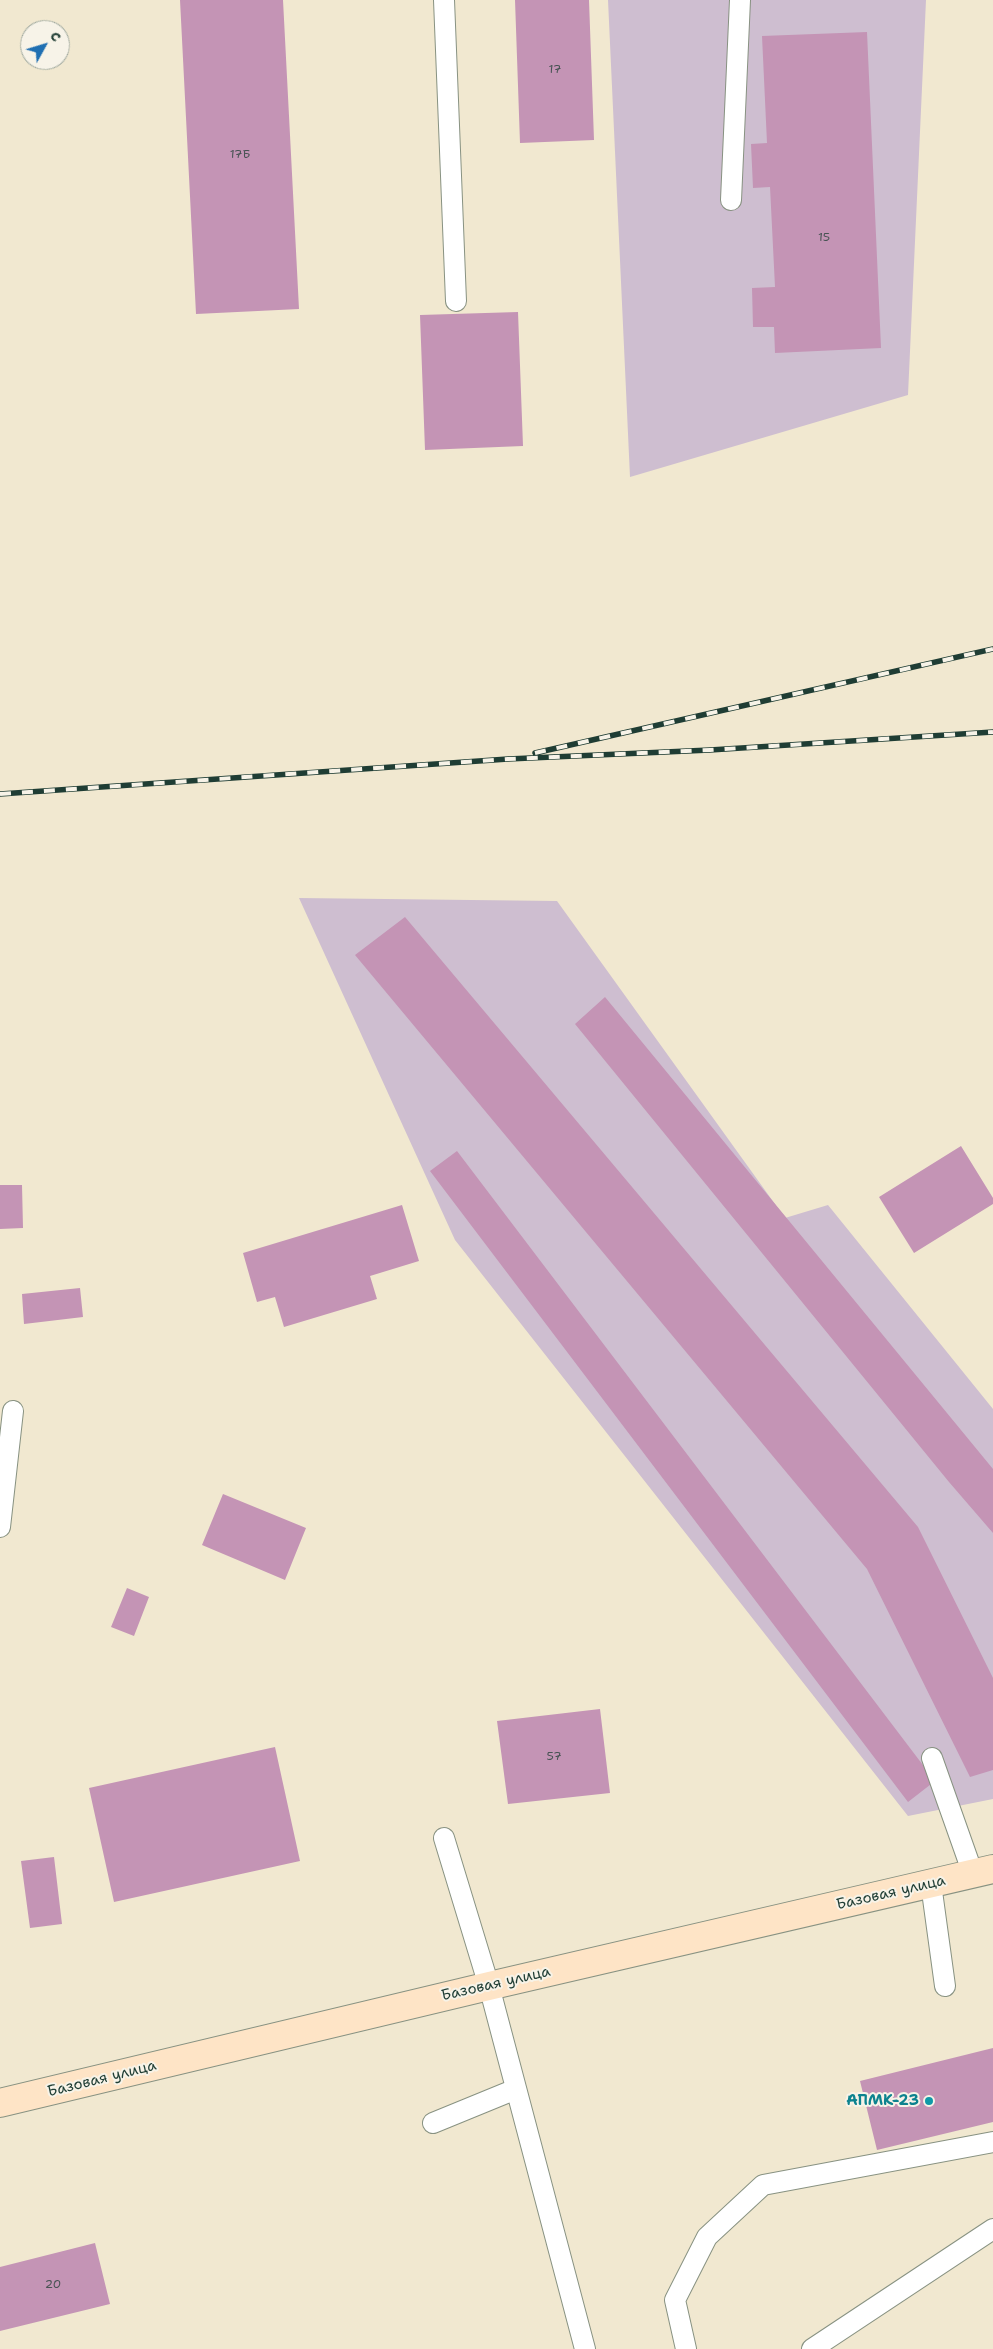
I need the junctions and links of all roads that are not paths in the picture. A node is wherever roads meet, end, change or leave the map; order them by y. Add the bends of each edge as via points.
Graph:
1 (444, 0) edge
2 (740, 0) edge
3 (731, 200) dead end
4 (456, 301) dead end
5 (13, 1410) dead end
6 (0, 1527) edge
7 (932, 1758) dead end
8 (444, 1838) dead end
9 (983, 1872) edge
10 (931, 1884) junction
11 (489, 1986) junction
12 (945, 1986) dead end
13 (516, 2089) junction
14 (0, 2103) edge
15 (433, 2123) dead end
16 (993, 2142) edge
17 (993, 2229) edge
18 (585, 2349) edge
19 (686, 2349) edge
20 (812, 2349) edge

1 - 4 lane
2 - 3 lane
5 - 6 lane
7 - 9 lane
8 - 11 lane
9 - 10 main road, Базовая улица
10 - 11 main road, Базовая улица
10 - 12 lane
11 - 13 lane
11 - 14 main road, Базовая улица
13 - 15 lane
13 - 18 lane
16 - 19 lane via 763,2185 707,2237 676,2300
17 - 20 lane

